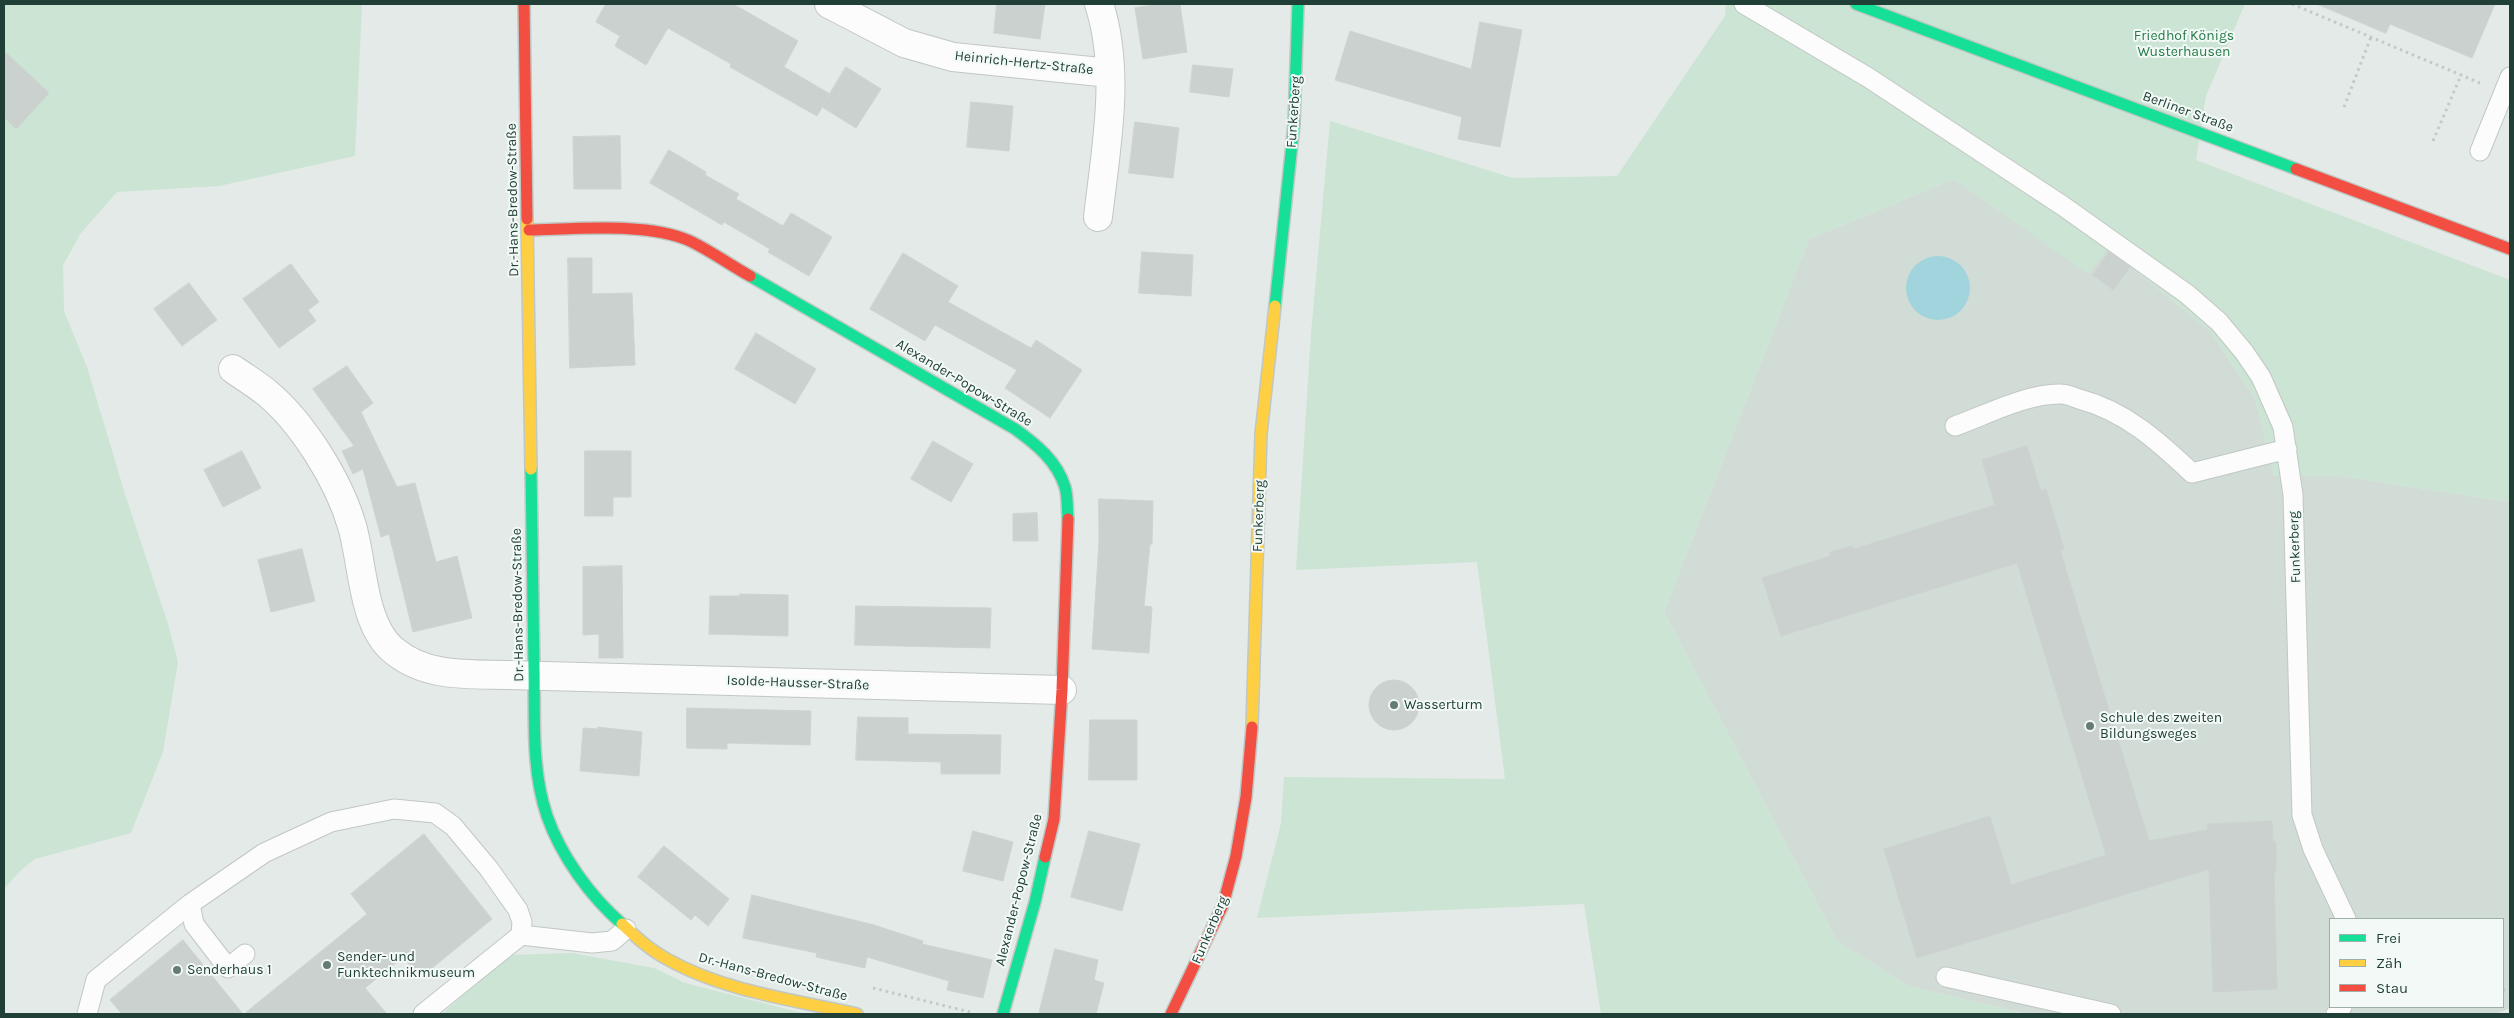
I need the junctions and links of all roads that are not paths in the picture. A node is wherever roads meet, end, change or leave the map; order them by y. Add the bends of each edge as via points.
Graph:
1 (524, 4) edge
2 (829, 4) edge
3 (1099, 4) edge
4 (1298, 4) edge
5 (1744, 4) edge
6 (1856, 4) edge
7 (1110, 73) junction
8 (2510, 77) edge
9 (2480, 151) dead end
10 (1098, 217) dead end
11 (529, 230) junction
12 (2510, 249) edge
13 (233, 369) dead end
14 (1955, 426) dead end
15 (2287, 449) junction
16 (534, 676) junction
17 (1062, 690) junction
18 (190, 904) junction
19 (2346, 918) edge
20 (626, 929) junction
21 (522, 934) junction
22 (245, 954) dead end
23 (1946, 977) dead end
24 (87, 1014) edge
25 (423, 1014) edge
26 (857, 1014) edge
27 (1003, 1014) edge
28 (1171, 1014) edge
29 (2111, 1014) edge

1 - 11 street, Dr.-Hans-Bredow-Straße
2 - 7 street, Heinrich-Hertz-Straße via 904,43 954,57
3 - 7 street
4 - 28 street, Funkerberg via 1294,124 1261,434 1253,715 1246,797 1236,856 1223,905
5 - 15 lane, Funkerberg via 1961,137 2187,294 2219,322 2261,377 2283,426
6 - 12 street, Berliner Straße
7 - 10 street via 1109,116
8 - 9 lane
11 - 16 street, Dr.-Hans-Bredow-Straße
11 - 17 street, Alexander-Popow-Straße via 645,230 689,241 1015,429 1039,446 1055,467 1065,488 1068,522
13 - 16 street, Isolde-Hausser-Straße via 268,394 302,431 331,477 352,525 371,612 381,636 392,650 422,668 442,672
14 - 15 lane via 2033,398 2061,394 2100,404 2128,419 2192,473
15 - 19 lane, Funkerberg via 2293,495 2302,815 2313,849
16 - 17 street, Isolde-Hausser-Straße
16 - 20 street, Dr.-Hans-Bredow-Straße via 540,791 560,847 594,895
17 - 27 street, Alexander-Popow-Straße via 1054,819 1035,902
18 - 21 lane via 264,853 331,822 394,809 435,813 453,826 518,910
18 - 22 lane via 194,924 228,968
18 - 24 lane via 96,980
20 - 21 lane via 612,941 592,943
20 - 26 street, Dr.-Hans-Bredow-Straße via 690,971
21 - 25 lane
23 - 29 lane

